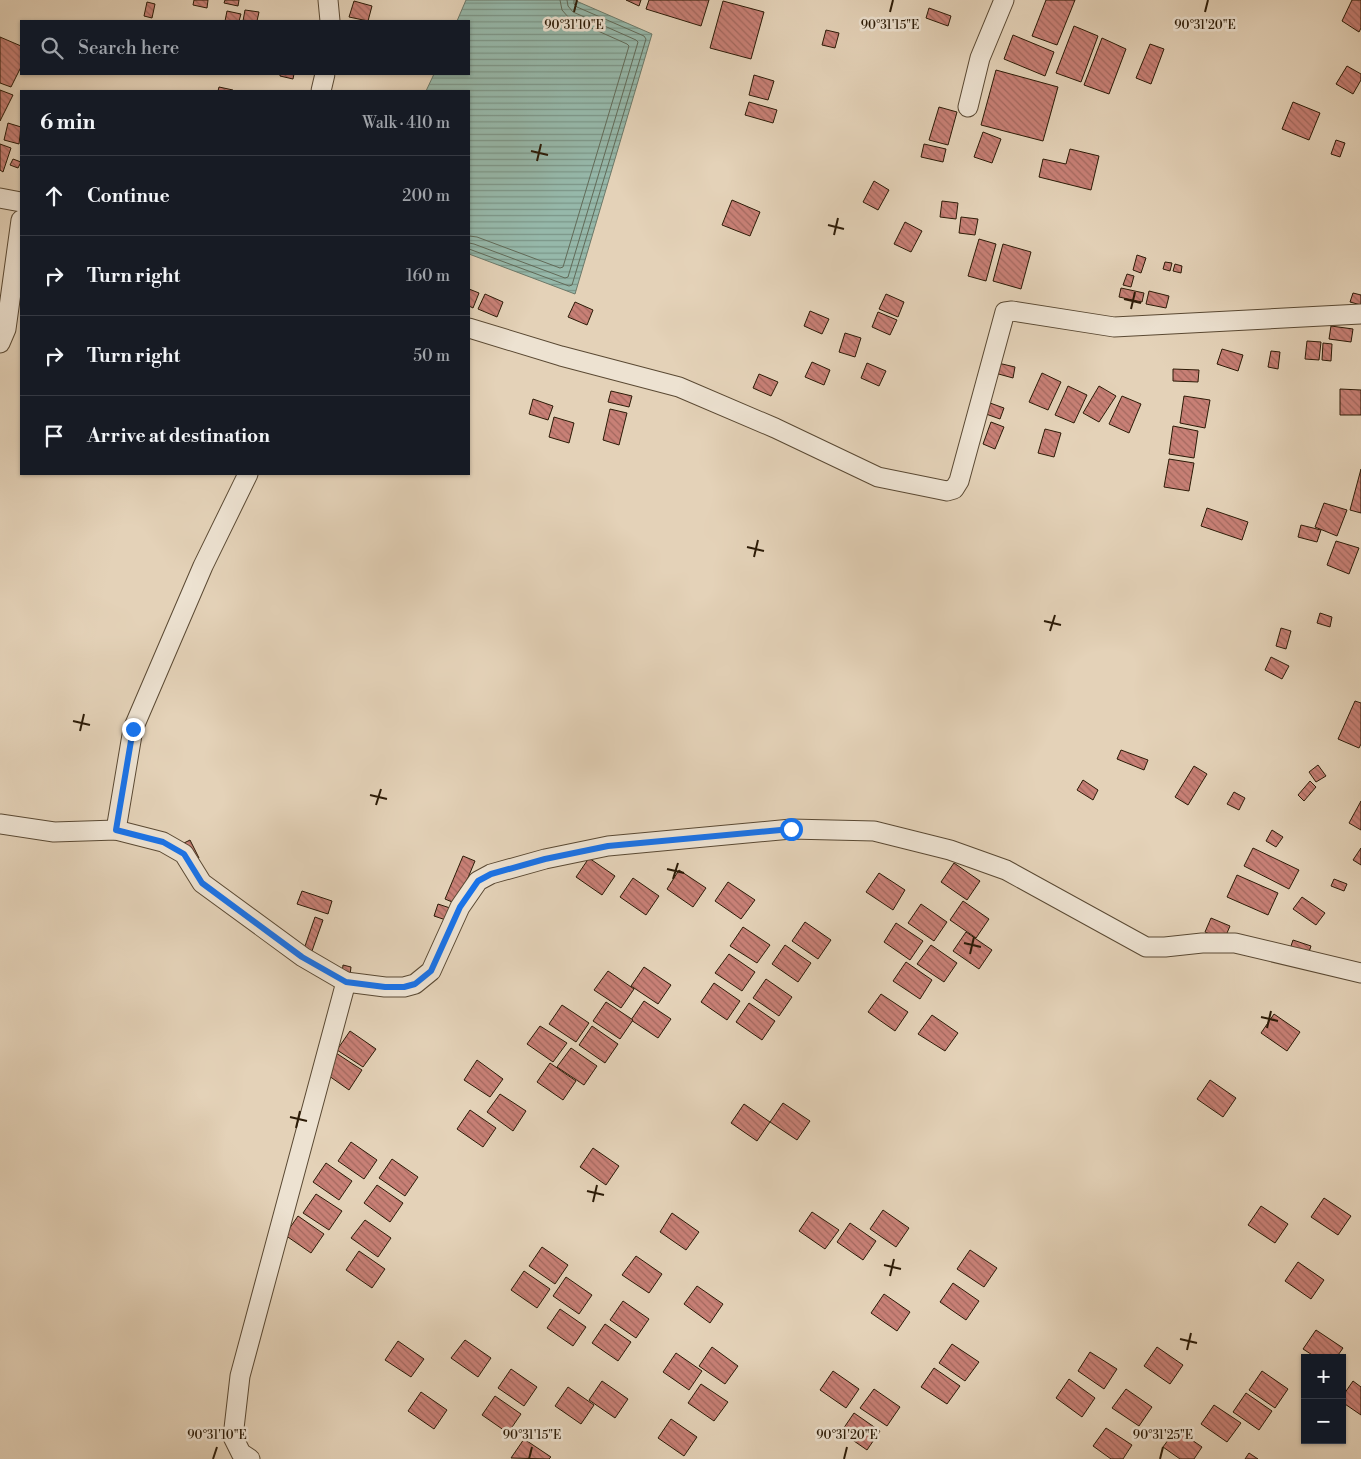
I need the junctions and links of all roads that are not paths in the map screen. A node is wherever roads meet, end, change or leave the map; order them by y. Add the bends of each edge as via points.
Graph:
1 (328, 0) edge
2 (1004, 0) edge
3 (330, 20) edge
4 (325, 75) edge
5 (321, 90) edge
6 (968, 107) dead end
7 (0, 198) edge
8 (20, 202) edge
9 (20, 227) edge
10 (1361, 314) edge
11 (470, 328) edge
12 (0, 343) edge
13 (248, 475) edge
14 (0, 824) edge
15 (116, 830) junction
16 (1361, 973) edge
17 (346, 982) junction
18 (250, 1459) edge

1 - 3 street
2 - 6 street via 980,58
4 - 5 street
7 - 8 street
9 - 12 street via 6,329
10 - 11 street via 1114,327 1005,312 959,482 954,489 946,491 878,477 678,387
13 - 15 street via 203,566 133,729
14 - 15 street via 54,832
15 - 17 street via 163,842 184,854 202,883 302,957
16 - 17 street via 1235,943 1146,947 1006,870 950,850 874,831 791,829 608,846 491,874 478,881 460,907 431,971 415,984 385,987
17 - 18 street via 240,1376 233,1437 241,1454

